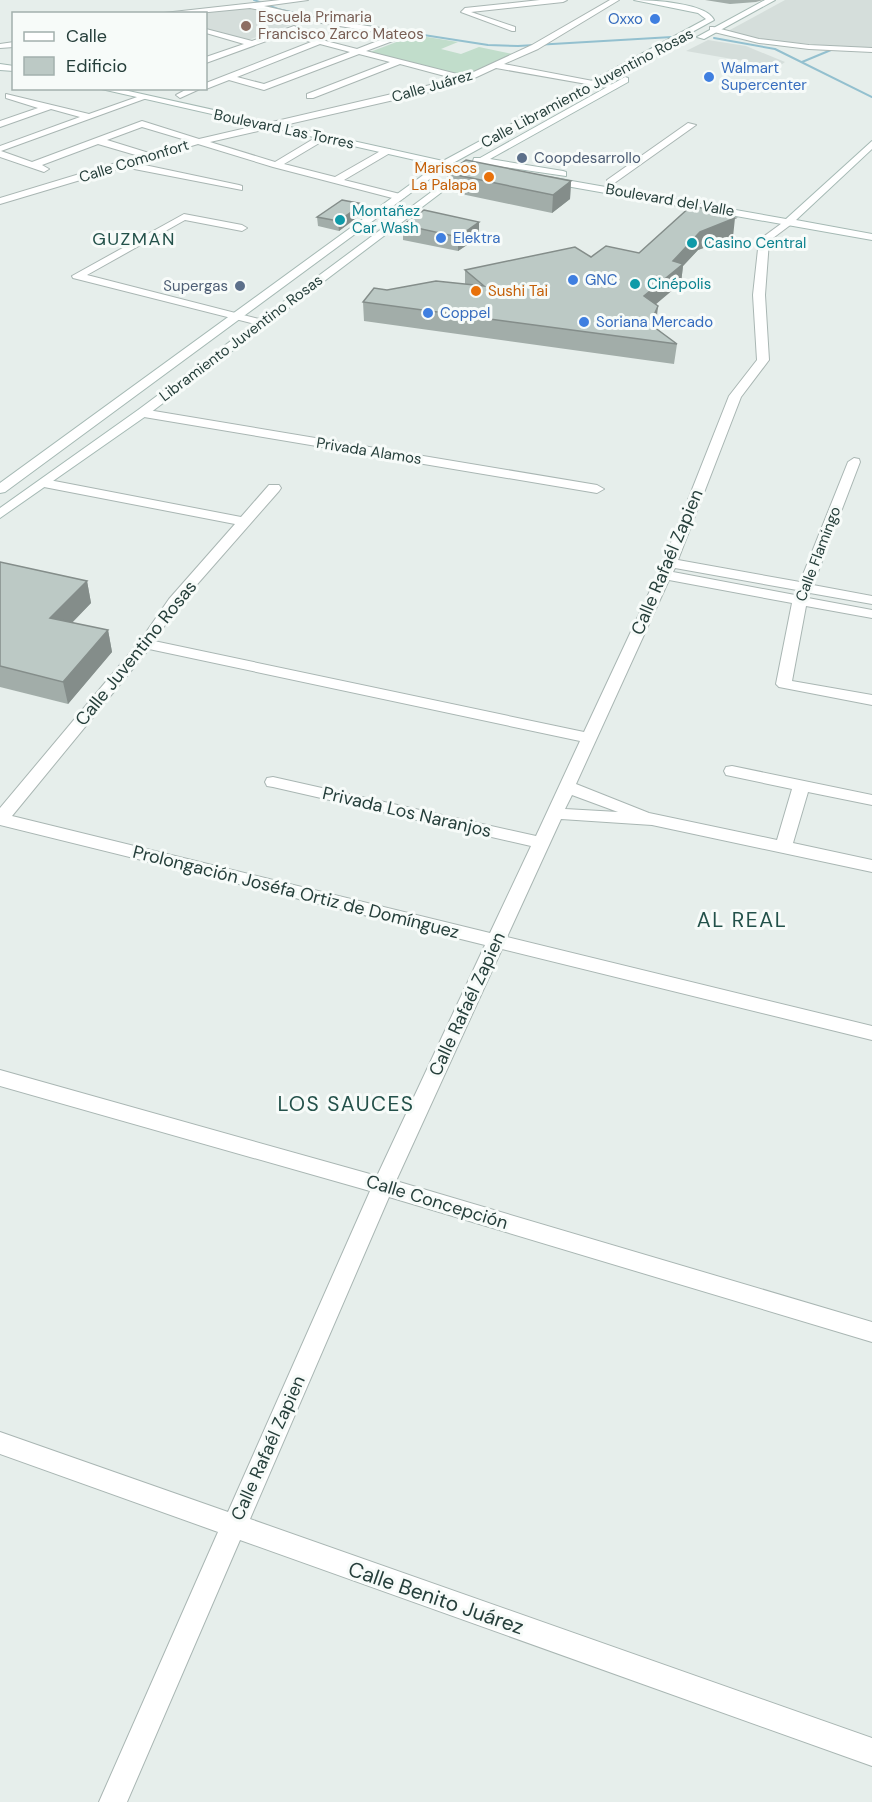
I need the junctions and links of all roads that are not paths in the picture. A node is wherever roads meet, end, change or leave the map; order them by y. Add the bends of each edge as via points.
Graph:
1 (304, 0) edge
2 (563, 0) edge
3 (615, 0) edge
4 (638, 0) edge
5 (681, 0) edge
6 (771, 0) edge
7 (253, 4) junction
8 (714, 8) dead end
9 (178, 12) edge
10 (723, 12) dead end
11 (316, 20) junction
12 (723, 23) junction
13 (512, 29) dead end
14 (713, 29) junction
15 (207, 31) edge
16 (283, 32) junction
17 (216, 34) junction
18 (207, 37) edge
19 (320, 41) junction
20 (692, 41) dead end
21 (251, 43) junction
22 (872, 50) edge
23 (358, 51) junction
24 (207, 60) edge
25 (398, 62) junction
26 (495, 64) junction
27 (207, 74) edge
28 (634, 75) dead end
29 (226, 78) junction
30 (465, 79) junction
31 (594, 83) junction
32 (207, 86) edge
33 (615, 86) junction
34 (24, 90) edge
35 (109, 90) edge
36 (160, 90) edge
37 (193, 90) edge
38 (180, 95) junction
39 (2, 98) edge
40 (143, 98) junction
41 (203, 100) dead end
42 (49, 106) junction
43 (349, 106) junction
44 (37, 111) junction
45 (272, 114) dead end
46 (88, 117) junction
47 (295, 119) junction
48 (0, 124) edge
49 (318, 125) dead end
50 (691, 125) dead end
51 (269, 126) junction
52 (365, 136) dead end
53 (323, 137) junction
54 (99, 141) junction
55 (196, 142) junction
56 (871, 145) edge
57 (4, 148) edge
58 (387, 151) junction
59 (0, 154) edge
60 (148, 156) junction
61 (458, 157) junction
62 (47, 160) junction
63 (480, 161) junction
64 (122, 164) junction
65 (445, 164) junction
66 (33, 165) junction
67 (276, 165) junction
68 (468, 168) junction
69 (74, 179) junction
70 (337, 180) junction
71 (610, 182) junction
72 (239, 188) dead end
73 (0, 189) edge
74 (686, 195) junction
75 (18, 196) junction
76 (400, 197) junction
77 (663, 199) junction
78 (0, 201) edge
79 (793, 217) junction
80 (872, 227) edge
81 (242, 228) dead end
82 (872, 237) edge
83 (240, 316) junction
84 (263, 323) junction
85 (142, 413) junction
86 (854, 462) dead end
87 (44, 483) junction
88 (0, 489) edge
89 (274, 489) dead end
90 (597, 489) dead end
91 (0, 514) edge
92 (246, 522) junction
93 (667, 569) junction
94 (802, 594) junction
95 (872, 600) edge
96 (872, 614) edge
97 (145, 644) junction
98 (872, 700) edge
99 (589, 738) junction
100 (732, 771) dead end
101 (273, 782) dead end
102 (802, 785) junction
103 (567, 787) junction
104 (872, 800) edge
105 (555, 813) junction
106 (0, 819) edge
107 (652, 819) junction
108 (542, 843) junction
109 (783, 847) junction
110 (872, 866) edge
111 (497, 941) junction
112 (872, 1033) edge
113 (0, 1078) edge
114 (383, 1186) junction
115 (872, 1332) edge
116 (0, 1443) edge
117 (234, 1526) junction
118 (872, 1752) edge
119 (113, 1802) edge

1 - 7 street
2 - 13 street via 465,10
3 - 26 street, Calle Juárez via 539,45
4 - 31 street, Calle Libramiento Juventino Rosas via 700,11 710,20
5 - 8 street, Calle Libramiento Juventino Rosas
6 - 12 street, Calle Libramiento Juventino Rosas
7 - 9 street
7 - 11 street
10 - 12 street via 727,17
11 - 16 street
11 - 23 street via 403,34
12 - 14 street, Calle Libramiento Juventino Rosas
14 - 20 street, Calle Libramiento Juventino Rosas
14 - 22 street via 759,41
15 - 17 street
16 - 19 street
16 - 21 street
17 - 18 street
17 - 21 street
19 - 23 street
19 - 29 street
21 - 24 street
23 - 25 street
23 - 29 street via 264,87
25 - 30 street
25 - 43 street via 310,96
26 - 30 street, Calle Juárez
26 - 31 street
27 - 29 street
28 - 33 street, Calle Libramiento Juventino Rosas
29 - 32 street
30 - 43 street, Calle Juárez
31 - 33 street
31 - 61 street, Calle Libramiento Juventino Rosas
33 - 63 street, Calle Libramiento Juventino Rosas
34 - 39 street
35 - 40 street, Boulevard Las Torres
36 - 38 street, Boulevard Las Torres
37 - 38 street
38 - 41 street, Boulevard Las Torres
39 - 42 street
39 - 44 street
40 - 46 street
40 - 51 street, Boulevard Las Torres
42 - 44 street
42 - 46 street
43 - 47 street, Calle Juárez
44 - 48 street
45 - 47 street, Boulevard Las Torres
46 - 57 street
47 - 49 street, Boulevard Las Torres
47 - 51 street, Calle Juárez
50 - 71 street
51 - 53 street, Boulevard Las Torres
51 - 55 street, Calle Comonfort
52 - 61 street, Boulevard Las Torres
53 - 58 street, Boulevard Las Torres
53 - 67 street
54 - 55 street via 142,124
54 - 60 street
54 - 62 street
55 - 60 street, Calle Comonfort
55 - 67 street
56 - 79 street, Calle Rafaél Zapien
57 - 62 street
58 - 65 street, Boulevard Las Torres
58 - 70 street
59 - 66 street
60 - 64 street, Calle Comonfort
61 - 63 street, Boulevard Las Torres
61 - 65 street, Libramiento Juventino Rosas
62 - 66 street
63 - 68 street, Libramiento Juventino Rosas
63 - 71 street, Boulevard del Valle
64 - 69 street, Calle Comonfort
64 - 72 street
65 - 68 street, Boulevard Las Torres
65 - 76 street, Libramiento Juventino Rosas
66 - 69 street
67 - 70 street
68 - 77 street, Boulevard del Valle
68 - 84 street, Libramiento Juventino Rosas
69 - 75 street, Calle Comonfort
70 - 76 street
71 - 74 street, Boulevard del Valle
73 - 75 street
74 - 77 street
74 - 79 street, Boulevard del Valle
75 - 78 street, Calle Comonfort
76 - 83 street, Libramiento Juventino Rosas
77 - 79 street, Boulevard del Valle
79 - 80 street, Boulevard del Valle
79 - 82 street, Boulevard del Valle
79 - 93 street, Calle Rafaél Zapien via 764,240 759,295 763,360 735,396
81 - 83 street via 184,217 77,276
83 - 84 street
83 - 88 street, Libramiento Juventino Rosas
84 - 85 street, Libramiento Juventino Rosas
85 - 87 street, Libramiento Juventino Rosas
85 - 90 street, Privada Alamos
86 - 94 street, Calle Flamingo
87 - 91 street, Libramiento Juventino Rosas
87 - 92 street
89 - 92 street, Calle Juventino Rosas
92 - 97 street, Calle Juventino Rosas via 174,602
93 - 94 street
93 - 99 street, Calle Rafaél Zapien
94 - 95 street
94 - 96 street
94 - 98 street, Calle Flamingo via 784,684
97 - 99 street
97 - 106 street, Calle Juventino Rosas
99 - 103 street, Calle Rafaél Zapien
100 - 102 street
101 - 108 street, Privada Los Naranjos
102 - 104 street
102 - 109 street
103 - 105 street, Calle Rafaél Zapien
103 - 107 street
105 - 107 street
105 - 108 street, Calle Rafaél Zapien
106 - 111 street, Prolongación Joséfa Ortiz de Domínguez
107 - 109 street
108 - 111 street, Calle Rafaél Zapien
109 - 110 street
111 - 112 street, Prolongación Joséfa Ortiz de Domínguez
111 - 114 street, Calle Rafaél Zapien
113 - 114 street, Calle Concepción
114 - 115 street, Calle Concepción
114 - 117 street, Calle Rafaél Zapien
116 - 117 street, Calle Benito Juárez
117 - 118 street, Calle Benito Juárez
117 - 119 street, Calle Rafaél Zapien

